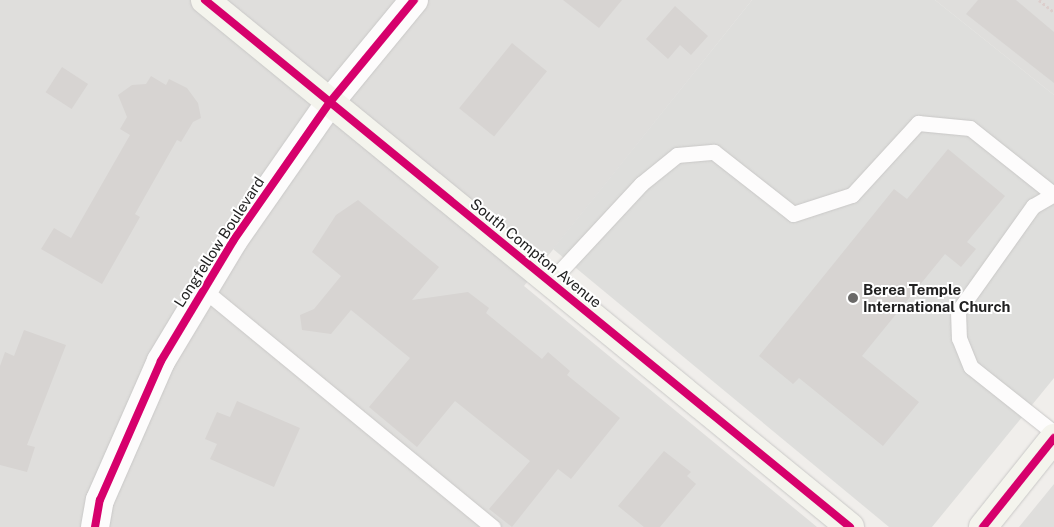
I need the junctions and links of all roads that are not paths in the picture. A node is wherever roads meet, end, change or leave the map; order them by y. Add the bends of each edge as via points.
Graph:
1 (205, 0) edge
2 (414, 0) edge
3 (330, 102) junction
4 (1053, 194) edge
5 (550, 282) junction
6 (204, 290) junction
7 (1054, 433) edge
8 (1054, 438) edge
9 (95, 527) edge
10 (493, 527) edge
11 (850, 527) edge
12 (983, 527) edge

1 - 3 main road, South Compton Avenue
2 - 3 street, Longfellow Boulevard
3 - 5 main road, South Compton Avenue
3 - 6 street, Longfellow Boulevard via 233,240
4 - 5 lane via 970,128 918,123 852,195 793,214 714,152 677,155 641,184
4 - 7 lane via 1032,206 958,311 959,338 971,367
5 - 11 main road, South Compton Avenue
6 - 9 street, Longfellow Boulevard via 161,361 100,500
6 - 10 lane
8 - 12 main road

